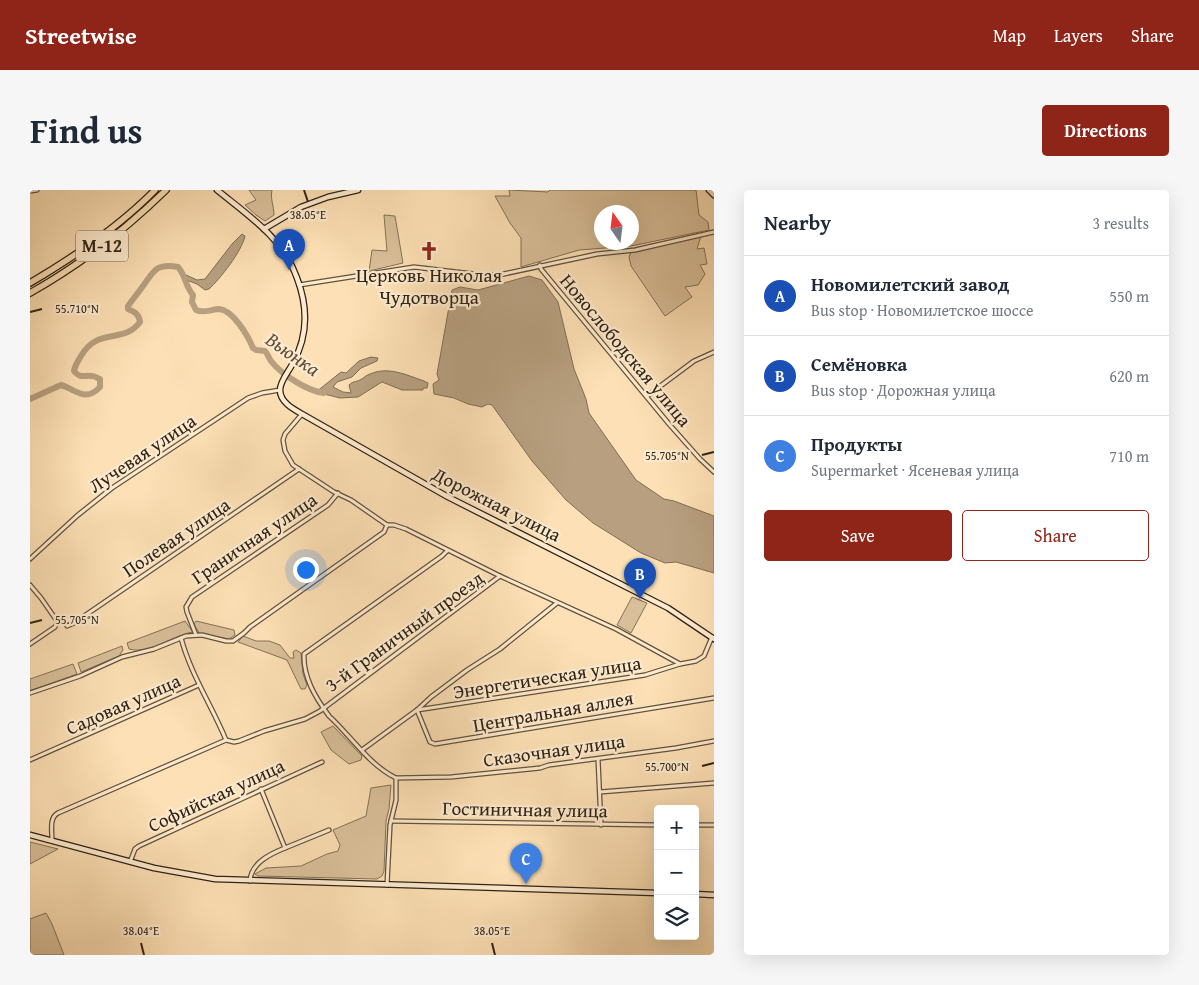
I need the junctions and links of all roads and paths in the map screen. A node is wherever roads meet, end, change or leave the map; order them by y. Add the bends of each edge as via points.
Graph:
1 (37, 190) edge
2 (155, 190) edge
3 (166, 190) edge
4 (216, 190) edge
5 (358, 190) edge
6 (709, 190) edge
7 (30, 191) edge
8 (714, 195) edge
9 (264, 229) junction
10 (714, 232) edge
11 (540, 265) junction
12 (30, 283) edge
13 (300, 285) junction
14 (30, 293) edge
15 (714, 352) edge
16 (280, 390) junction
17 (646, 396) junction
18 (302, 414) junction
19 (299, 470) junction
20 (714, 472) edge
21 (338, 493) junction
22 (387, 525) junction
23 (447, 550) junction
24 (30, 559) edge
25 (500, 576) junction
26 (30, 585) edge
27 (557, 603) junction
28 (67, 626) dead end
29 (196, 635) junction
30 (181, 638) junction
31 (713, 638) edge
32 (30, 644) edge
33 (680, 664) junction
34 (199, 685) junction
35 (30, 693) edge
36 (714, 698) edge
37 (323, 707) junction
38 (417, 710) junction
39 (226, 740) junction
40 (714, 741) edge
41 (362, 750) junction
42 (598, 759) junction
43 (30, 760) edge
44 (322, 762) dead end
45 (396, 778) junction
46 (714, 784) edge
47 (261, 789) junction
48 (600, 792) junction
49 (392, 821) junction
50 (699, 824) edge
51 (714, 824) edge
52 (601, 825) junction
53 (654, 825) edge
54 (330, 830) dead end
55 (30, 833) edge
56 (52, 840) junction
57 (284, 848) junction
58 (130, 863) junction
59 (250, 880) junction
60 (388, 885) junction
61 (654, 893) edge
62 (699, 894) edge
63 (714, 895) edge

1 - 7 street
2 - 12 highway, М-12 via 124,219
3 - 14 highway, М-12 via 109,241
4 - 9 main road
5 - 9 main road via 301,207
6 - 8 main road
9 - 13 main road via 282,248
10 - 11 street via 635,250
11 - 13 street via 488,276 414,267
11 - 17 street, Новослободская улица
13 - 16 main road via 305,325 301,345
15 - 17 street via 694,361
16 - 18 main road, Дорожная улица via 286,403
16 - 24 street, Лучевая улица via 248,398 112,488
17 - 20 street, Новослободская улица
18 - 19 street, Граничная улица via 283,440 291,462
18 - 31 main road, Дорожная улица via 448,497 668,608
19 - 21 street, Граничная улица
19 - 28 street, Полевая улица
21 - 22 street, Граничная улица
21 - 29 street, Граничная улица via 328,505 192,597 186,607
22 - 23 street, Граничная улица via 399,526
22 - 29 street via 384,532 233,641
23 - 25 street, Граничная улица
23 - 37 street via 304,654 305,672
25 - 27 street, Граничная улица
25 - 37 street, 3-й Граничный проезд
26 - 32 street via 57,621
27 - 33 street, Граничная улица
27 - 38 street
29 - 30 street
30 - 34 street
30 - 35 street
31 - 33 street, Энергетическая улица via 704,656
33 - 38 street, Энергетическая улица via 645,675
34 - 39 street
34 - 43 street, Садовая улица
36 - 38 street, Центральная аллея via 436,744 430,742
37 - 39 street via 305,719 239,741
37 - 41 street
38 - 41 street
39 - 56 street via 53,816
40 - 42 street, Сказочная улица
41 - 45 street
42 - 45 street, Сказочная улица via 451,778
42 - 48 street
44 - 47 street, Софийская улица
45 - 49 street
46 - 48 street
47 - 57 street
47 - 58 street, Софийская улица via 138,846
48 - 52 street
49 - 52 street, Гостиничная улица
49 - 60 street
50 - 51 street
52 - 53 street, Гостиничная улица
54 - 57 street
55 - 56 main road
56 - 58 main road
57 - 59 street via 260,862
58 - 59 main road via 186,875
59 - 60 main road
60 - 61 main road
62 - 63 main road

